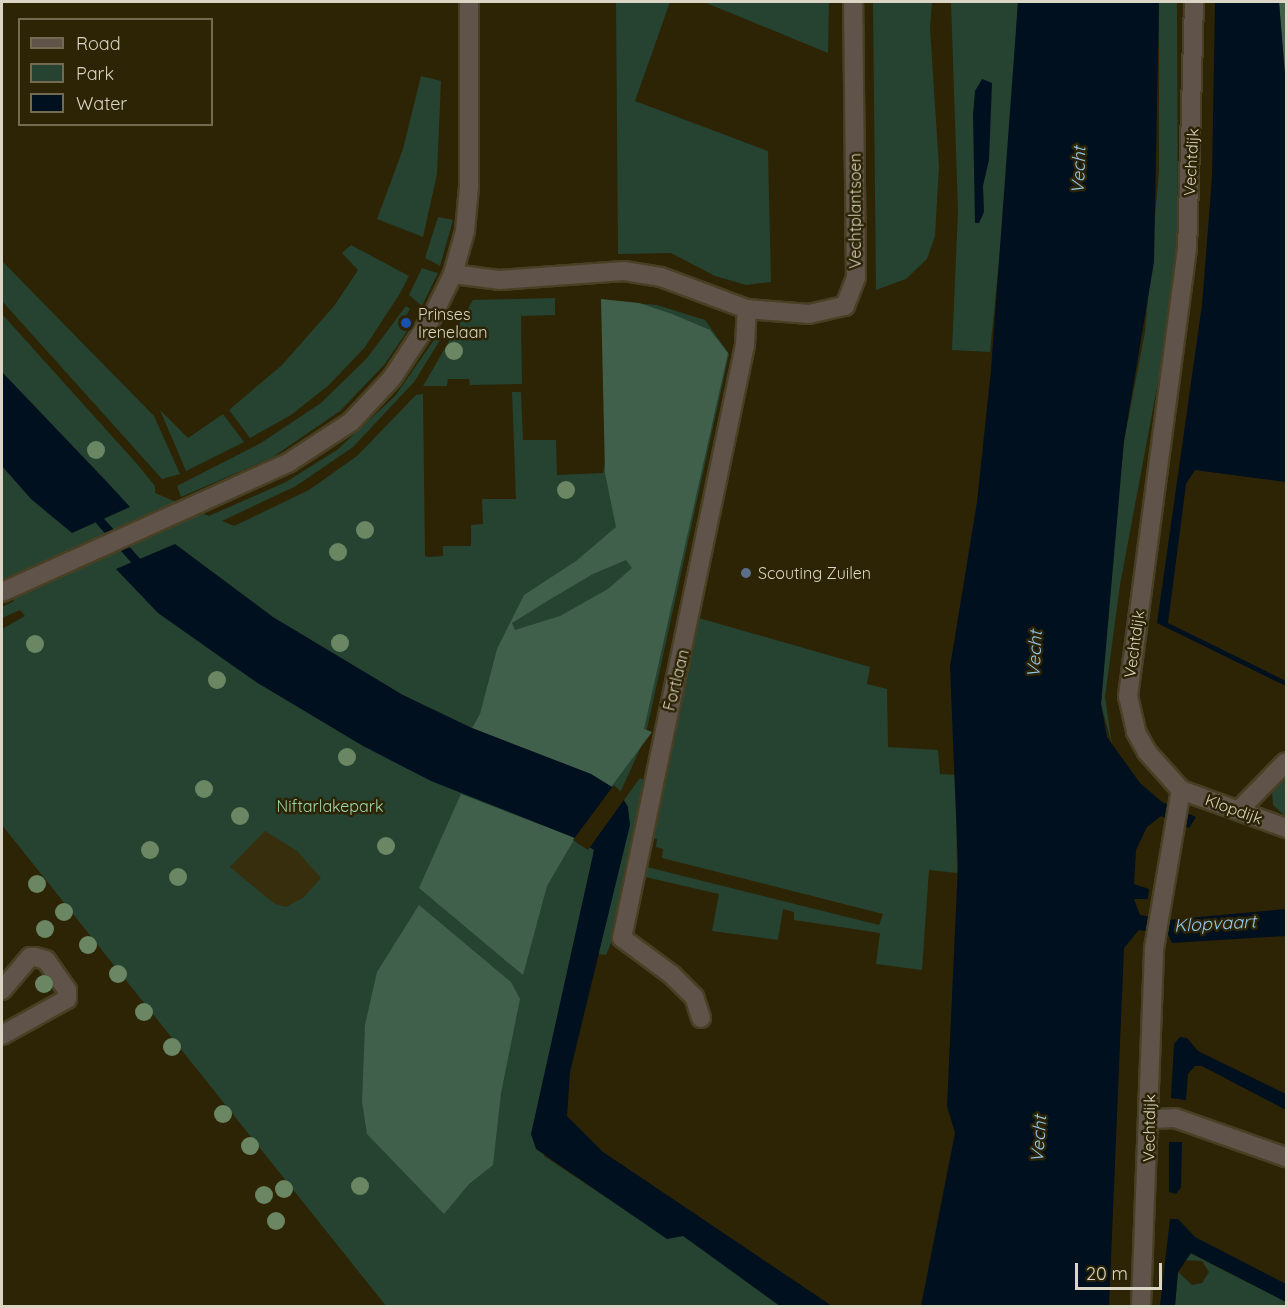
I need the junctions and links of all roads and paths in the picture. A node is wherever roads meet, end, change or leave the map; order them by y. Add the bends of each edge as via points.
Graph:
1 (469, 2) edge
2 (853, 2) edge
3 (1194, 2) edge
4 (453, 274) junction
5 (747, 309) junction
6 (2, 592) edge
7 (1287, 762) edge
8 (1181, 790) junction
9 (1239, 810) junction
10 (1287, 828) edge
11 (2, 990) edge
12 (701, 1018) dead end
13 (2, 1035) edge
14 (1150, 1119) junction
15 (1287, 1157) edge
16 (1141, 1306) edge

1 - 4 street via 469,187 465,231
2 - 5 street, Vechtplantsoen via 856,278 845,306 809,314
3 - 8 street, Vechtdijk via 1186,248 1128,678 1136,732 1147,752
4 - 5 street, Vechtplantsoen via 499,280 624,271 661,276
4 - 6 street via 411,352 351,422 288,463
5 - 12 street, Fortlaan via 745,345 622,938 687,989
7 - 9 street
8 - 9 street, Klopdijk
8 - 14 street, Vechtdijk via 1154,949 1149,1020
9 - 10 street, Klopdijk
11 - 13 street via 30,957 46,960 67,990 67,999
14 - 15 street via 1175,1118
14 - 16 street, Vechtdijk

